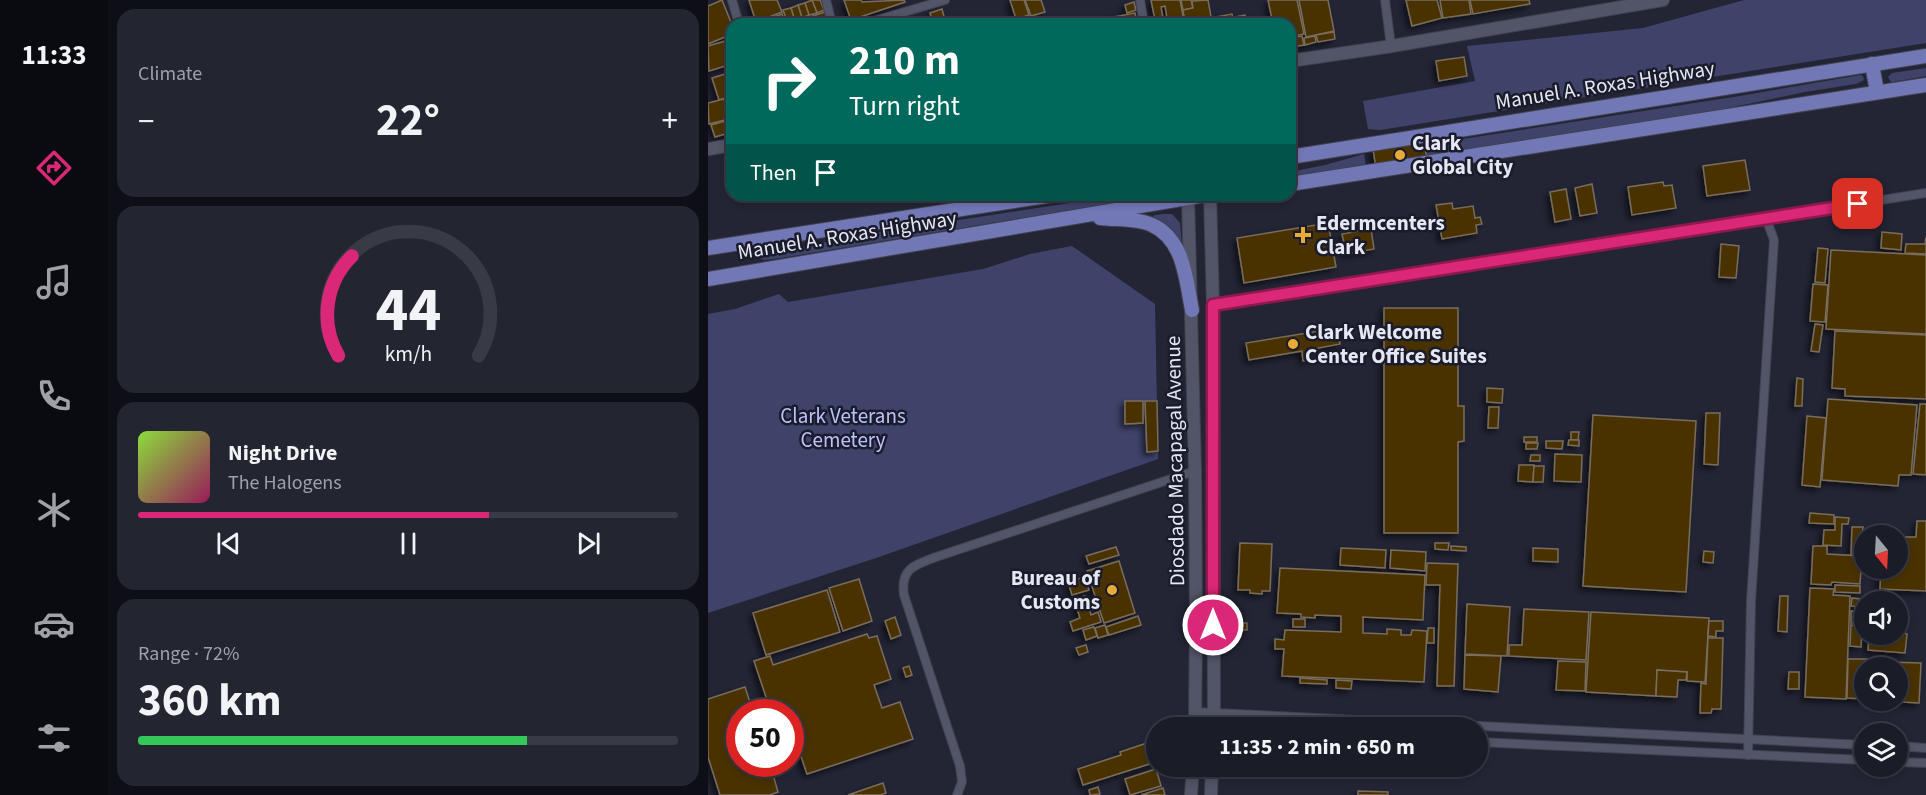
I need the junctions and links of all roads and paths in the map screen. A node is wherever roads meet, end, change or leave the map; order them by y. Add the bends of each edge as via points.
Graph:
1 (732, 0) edge
2 (826, 0) edge
3 (945, 0) edge
4 (1140, 0) edge
5 (1385, 0) edge
6 (1663, 0) edge
7 (737, 18) edge
8 (830, 18) edge
9 (884, 18) edge
10 (1143, 18) edge
11 (1391, 46) junction
12 (1926, 56) edge
13 (1296, 60) edge
14 (1872, 64) junction
15 (1926, 85) edge
16 (1877, 92) junction
17 (726, 147) edge
18 (708, 149) edge
19 (1296, 156) edge
20 (1296, 183) edge
21 (1926, 193) edge
22 (1014, 201) edge
23 (1162, 201) edge
24 (1188, 201) edge
25 (1210, 201) edge
26 (1080, 217) junction
27 (1766, 218) junction
28 (708, 248) edge
29 (708, 279) edge
30 (1213, 305) junction
31 (1192, 310) junction
32 (1195, 471) junction
33 (1196, 712) junction
34 (1214, 713) junction
35 (1196, 717) edge
36 (1214, 717) edge
37 (1749, 739) junction
38 (1488, 742) edge
39 (1854, 744) edge
40 (1908, 747) edge
41 (1926, 748) edge
42 (1748, 755) junction
43 (1854, 760) edge
44 (1908, 762) edge
45 (1926, 763) edge
46 (1192, 777) edge
47 (1212, 777) edge
48 (957, 795) edge
49 (1191, 795) edge
50 (1211, 795) edge

1 - 7 street
2 - 8 street
3 - 9 street
4 - 10 street
5 - 11 street
6 - 11 main road
11 - 13 main road
12 - 14 main road, Manuel A. Roxas Highway
14 - 16 main road
14 - 19 main road, Manuel A. Roxas Highway
15 - 16 main road
16 - 20 main road
17 - 18 main road
21 - 27 street
22 - 28 main road, Manuel A. Roxas Highway
23 - 26 main road, Manuel A. Roxas Highway
24 - 31 main road, Diosdado Macapagal Avenue
25 - 30 main road, Diosdado Macapagal Avenue
26 - 29 main road, Manuel A. Roxas Highway
26 - 31 main road via 1139,221 1164,233 1183,262
27 - 30 street
27 - 37 street via 1774,240 1750,601
30 - 34 main road, Diosdado Macapagal Avenue
31 - 32 main road, Diosdado Macapagal Avenue
32 - 33 main road, Diosdado Macapagal Avenue
32 - 48 street via 936,557 906,573 903,587 907,603 960,766 962,782
33 - 34 street
33 - 35 main road, Diosdado Macapagal Avenue
34 - 36 main road, Diosdado Macapagal Avenue
34 - 37 street
37 - 39 street
37 - 42 street
38 - 42 street
40 - 41 street
42 - 43 street
44 - 45 street
46 - 49 main road
47 - 50 main road

